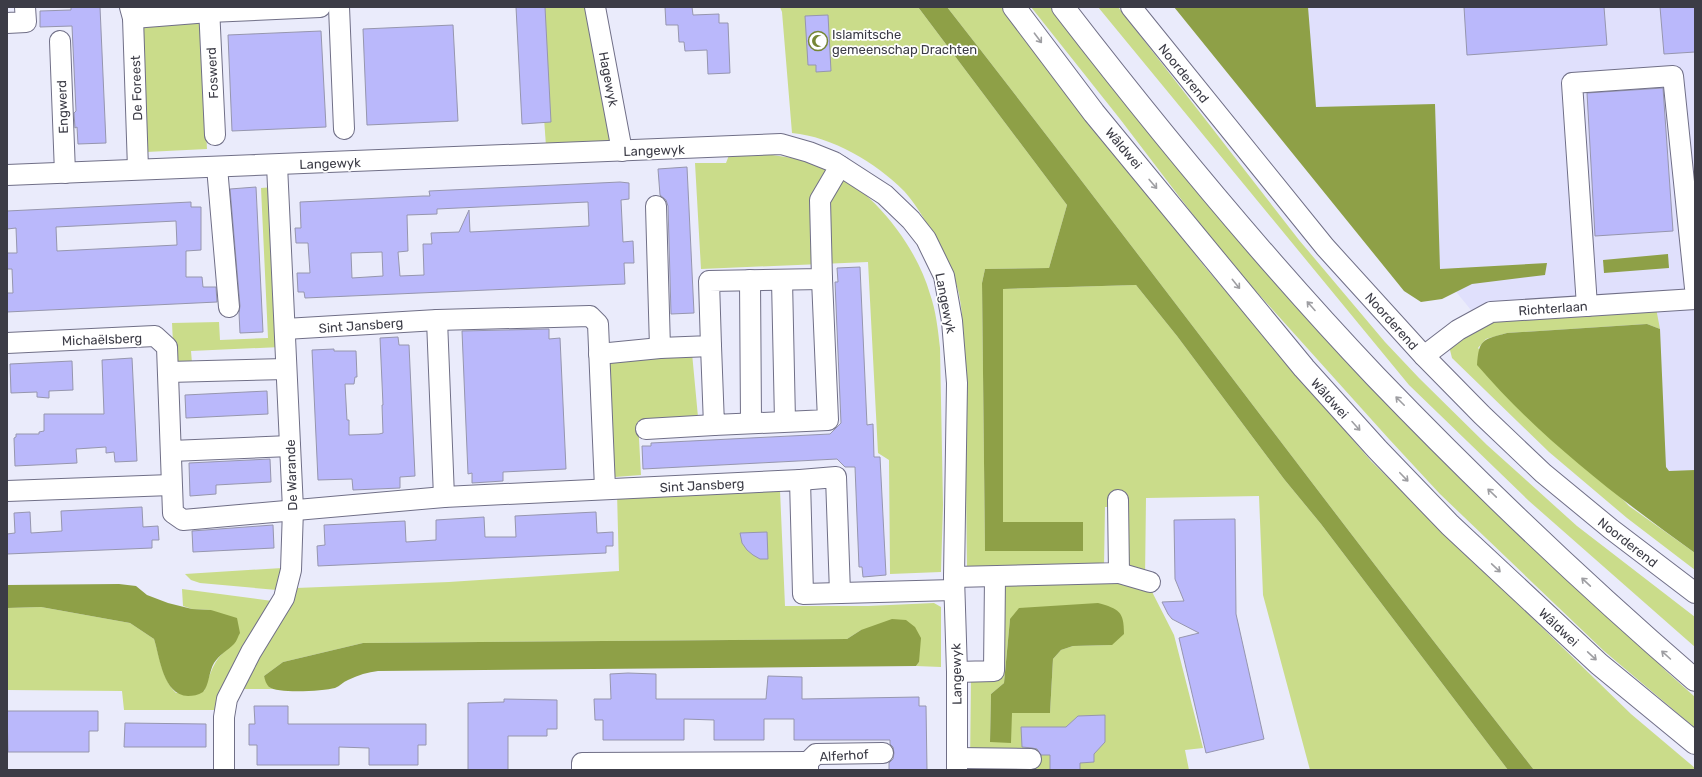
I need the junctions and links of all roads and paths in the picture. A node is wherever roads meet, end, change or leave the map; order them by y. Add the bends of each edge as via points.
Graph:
1 (25, 7) edge
2 (320, 7) edge
3 (339, 7) edge
4 (595, 7) edge
5 (1014, 7) edge
6 (1063, 7) edge
7 (1131, 7) edge
8 (209, 9) edge
9 (132, 12) edge
10 (7, 23) edge
11 (60, 41) dead end
12 (344, 129) dead end
13 (215, 135) dead end
14 (622, 151) junction
15 (278, 165) junction
16 (840, 166) junction
17 (217, 167) junction
18 (138, 169) junction
19 (65, 173) junction
20 (7, 175) edge
21 (656, 206) dead end
22 (822, 279) junction
23 (750, 280) junction
24 (782, 280) junction
25 (1695, 288) edge
26 (1695, 299) edge
27 (1587, 306) junction
28 (229, 307) dead end
29 (437, 320) junction
30 (284, 329) junction
31 (7, 343) edge
32 (712, 346) junction
33 (660, 348) junction
34 (599, 354) junction
35 (1424, 356) junction
36 (286, 369) junction
37 (168, 372) junction
38 (786, 421) junction
39 (751, 422) junction
40 (714, 425) junction
41 (646, 429) dead end
42 (290, 446) junction
43 (171, 451) junction
44 (800, 480) junction
45 (171, 485) junction
46 (605, 488) junction
47 (7, 491) edge
48 (444, 497) junction
49 (1118, 500) dead end
50 (293, 509) junction
51 (1119, 573) junction
52 (995, 576) junction
53 (1150, 582) dead end
54 (954, 583) junction
55 (840, 593) junction
56 (1695, 593) edge
57 (956, 672) junction
58 (1695, 680) edge
59 (1695, 743) edge
60 (883, 753) dead end
61 (1031, 759) dead end
62 (957, 764) edge
63 (652, 766) edge
64 (808, 766) edge
65 (224, 770) edge
66 (582, 770) edge

1 - 10 street via 26,22
2 - 8 street
3 - 12 street
4 - 14 street, Hagewyk
5 -> 59 highway, Wâldwei via 1099,119 1304,368 1377,449 1450,525 1600,664
58 -> 6 highway via 1527,528 1375,375 1234,218
7 - 35 street, Noorderend via 1325,247
8 - 9 street
8 - 13 street, Foswerd
9 - 18 street, De Foreest
11 - 19 street, Engwerd
14 - 15 street, Langewyk
14 - 16 street, Langewyk via 781,144 809,152
15 - 17 street, Langewyk
15 - 30 street, De Warande
16 - 22 street via 820,200
16 - 54 street, Langewyk via 885,195 911,220 926,239 944,276 952,320 958,383
17 - 18 street, Langewyk
17 - 28 street
18 - 19 street, Langewyk
19 - 20 street, Langewyk
21 - 33 street
22 - 24 street
22 - 38 street via 828,420
23 - 24 street
23 - 32 street via 709,281
23 - 39 street
24 - 38 street
25 - 27 street via 1673,76 1572,83
26 - 27 street, Richterlaan
27 - 35 street, Richterlaan via 1491,312 1458,330
29 - 30 street, Sint Jansberg
29 - 34 street, Sint Jansberg via 590,316 598,324
29 - 48 street
30 - 36 street, De Warande
31 - 37 street, Michaëlsberg via 154,336 168,347
32 - 33 street
32 - 40 street
33 - 34 street
34 - 46 street, Sint Jansberg
35 - 56 street, Noorderend via 1543,473 1610,529
36 - 37 street
36 - 42 street, De Warande
37 - 43 street, Michaëlsberg
38 - 39 street
39 - 40 street
40 - 41 street
42 - 43 street
42 - 50 street, De Warande
43 - 45 street, Michaëlsberg
44 - 46 street, Sint Jansberg
44 - 55 street via 803,594
44 - 55 street, Sint Jansberg via 836,478
45 - 47 street
45 - 50 street, Michaëlsberg via 173,513 183,520
46 - 48 street, Sint Jansberg
48 - 50 street, Sint Jansberg
49 - 51 street
50 - 65 street, De Warande via 291,570 284,598 251,652 228,699 224,717
51 - 52 street
51 - 53 street
52 - 54 street
52 - 57 street via 994,671
54 - 55 street
54 - 57 street, Langewyk
57 - 62 street, Langewyk
60 - 64 street, Alferhof via 816,754
61 - 62 street
63 - 64 street, Alferhof
63 - 66 street, Alferhof via 582,763

